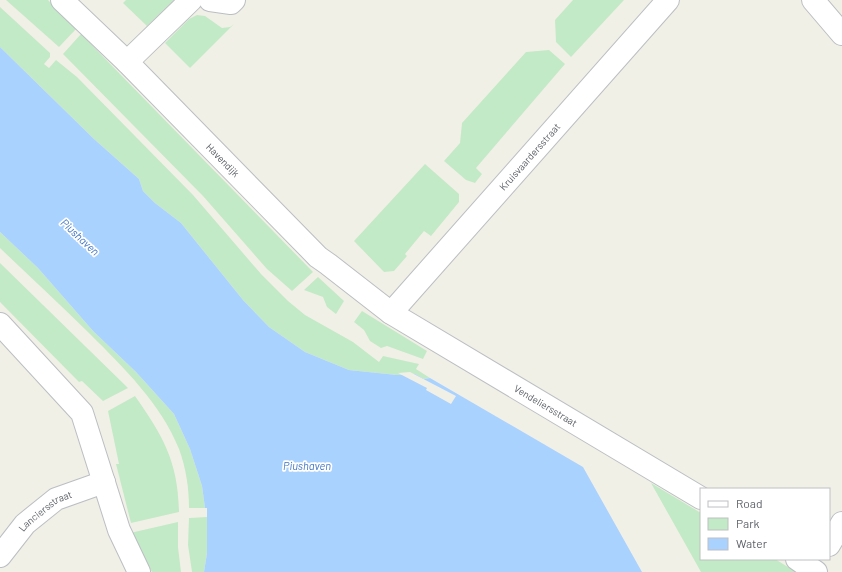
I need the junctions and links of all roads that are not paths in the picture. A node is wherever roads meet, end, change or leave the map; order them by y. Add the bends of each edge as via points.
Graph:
1 (62, 0) edge
2 (191, 0) edge
3 (210, 0) edge
4 (234, 0) edge
5 (668, 0) edge
6 (813, 0) edge
7 (842, 34) edge
8 (127, 62) junction
9 (391, 313) junction
10 (0, 324) edge
11 (104, 482) junction
12 (700, 497) edge
13 (842, 523) edge
14 (830, 543) edge
15 (0, 556) edge
16 (139, 572) edge

1 - 8 street, Havendijk
2 - 8 street
3 - 4 street via 231,3
5 - 9 street, Kruisvaardersstraat
6 - 7 street
8 - 9 street, Havendijk via 318,257
9 - 12 street, Vendeliersstraat
10 - 11 street via 82,413
11 - 15 street, Lanciersstraat via 56,499 25,524
11 - 16 street via 119,530
13 - 14 street

